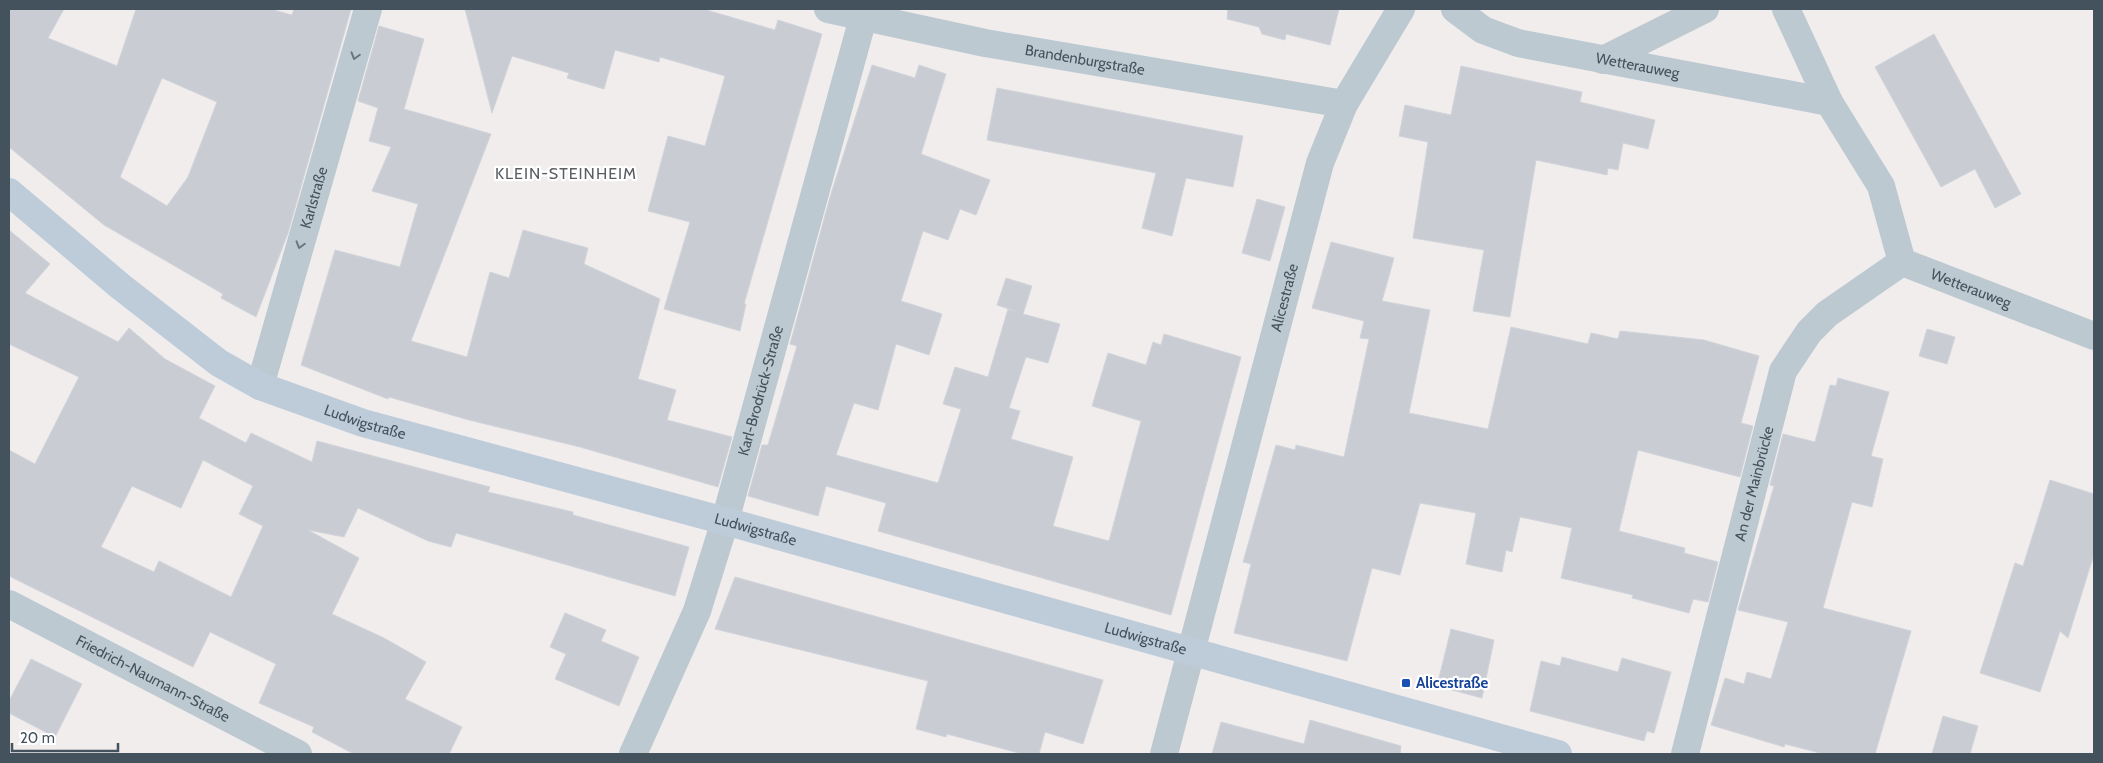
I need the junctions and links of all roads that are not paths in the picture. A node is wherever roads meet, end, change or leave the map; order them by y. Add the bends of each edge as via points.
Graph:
1 (368, 9) edge
2 (828, 9) edge
3 (1401, 9) edge
4 (1455, 9) edge
5 (1705, 9) edge
6 (1786, 9) edge
7 (863, 18) junction
8 (1603, 60) junction
9 (1828, 102) junction
10 (1344, 104) junction
11 (9, 192) edge
12 (1902, 262) junction
13 (2094, 336) edge
14 (260, 386) junction
15 (725, 521) junction
16 (9, 604) edge
17 (1191, 652) junction
18 (298, 754) edge
19 (632, 754) edge
20 (1164, 754) edge
21 (1558, 754) edge
22 (1684, 754) edge

1 -> 14 street, Karlstraße
2 - 7 street, Brandenburgstraße
3 - 10 street, Alicestraße
4 - 8 street, Wetterauweg via 1470,22 1498,37
5 - 8 street
6 - 9 street
7 - 10 street, Brandenburgstraße via 985,43
7 - 15 street, Karl-Brodrück-Straße
8 - 9 street, Wetterauweg
9 - 12 street via 1881,186
10 - 17 street, Alicestraße via 1328,139 1311,196
11 - 14 main road, Ludwigstraße via 181,334 219,363
12 - 13 street, Wetterauweg
12 - 22 street, An der Mainbrücke via 1827,314 1809,332 1783,371
14 - 15 main road, Ludwigstraße via 363,423
15 - 17 main road, Ludwigstraße
15 - 19 street, Karl-Brodrück-Straße via 692,625
16 - 18 street, Friedrich-Naumann-Straße
17 - 20 street, Alicestraße
17 - 21 main road, Ludwigstraße

